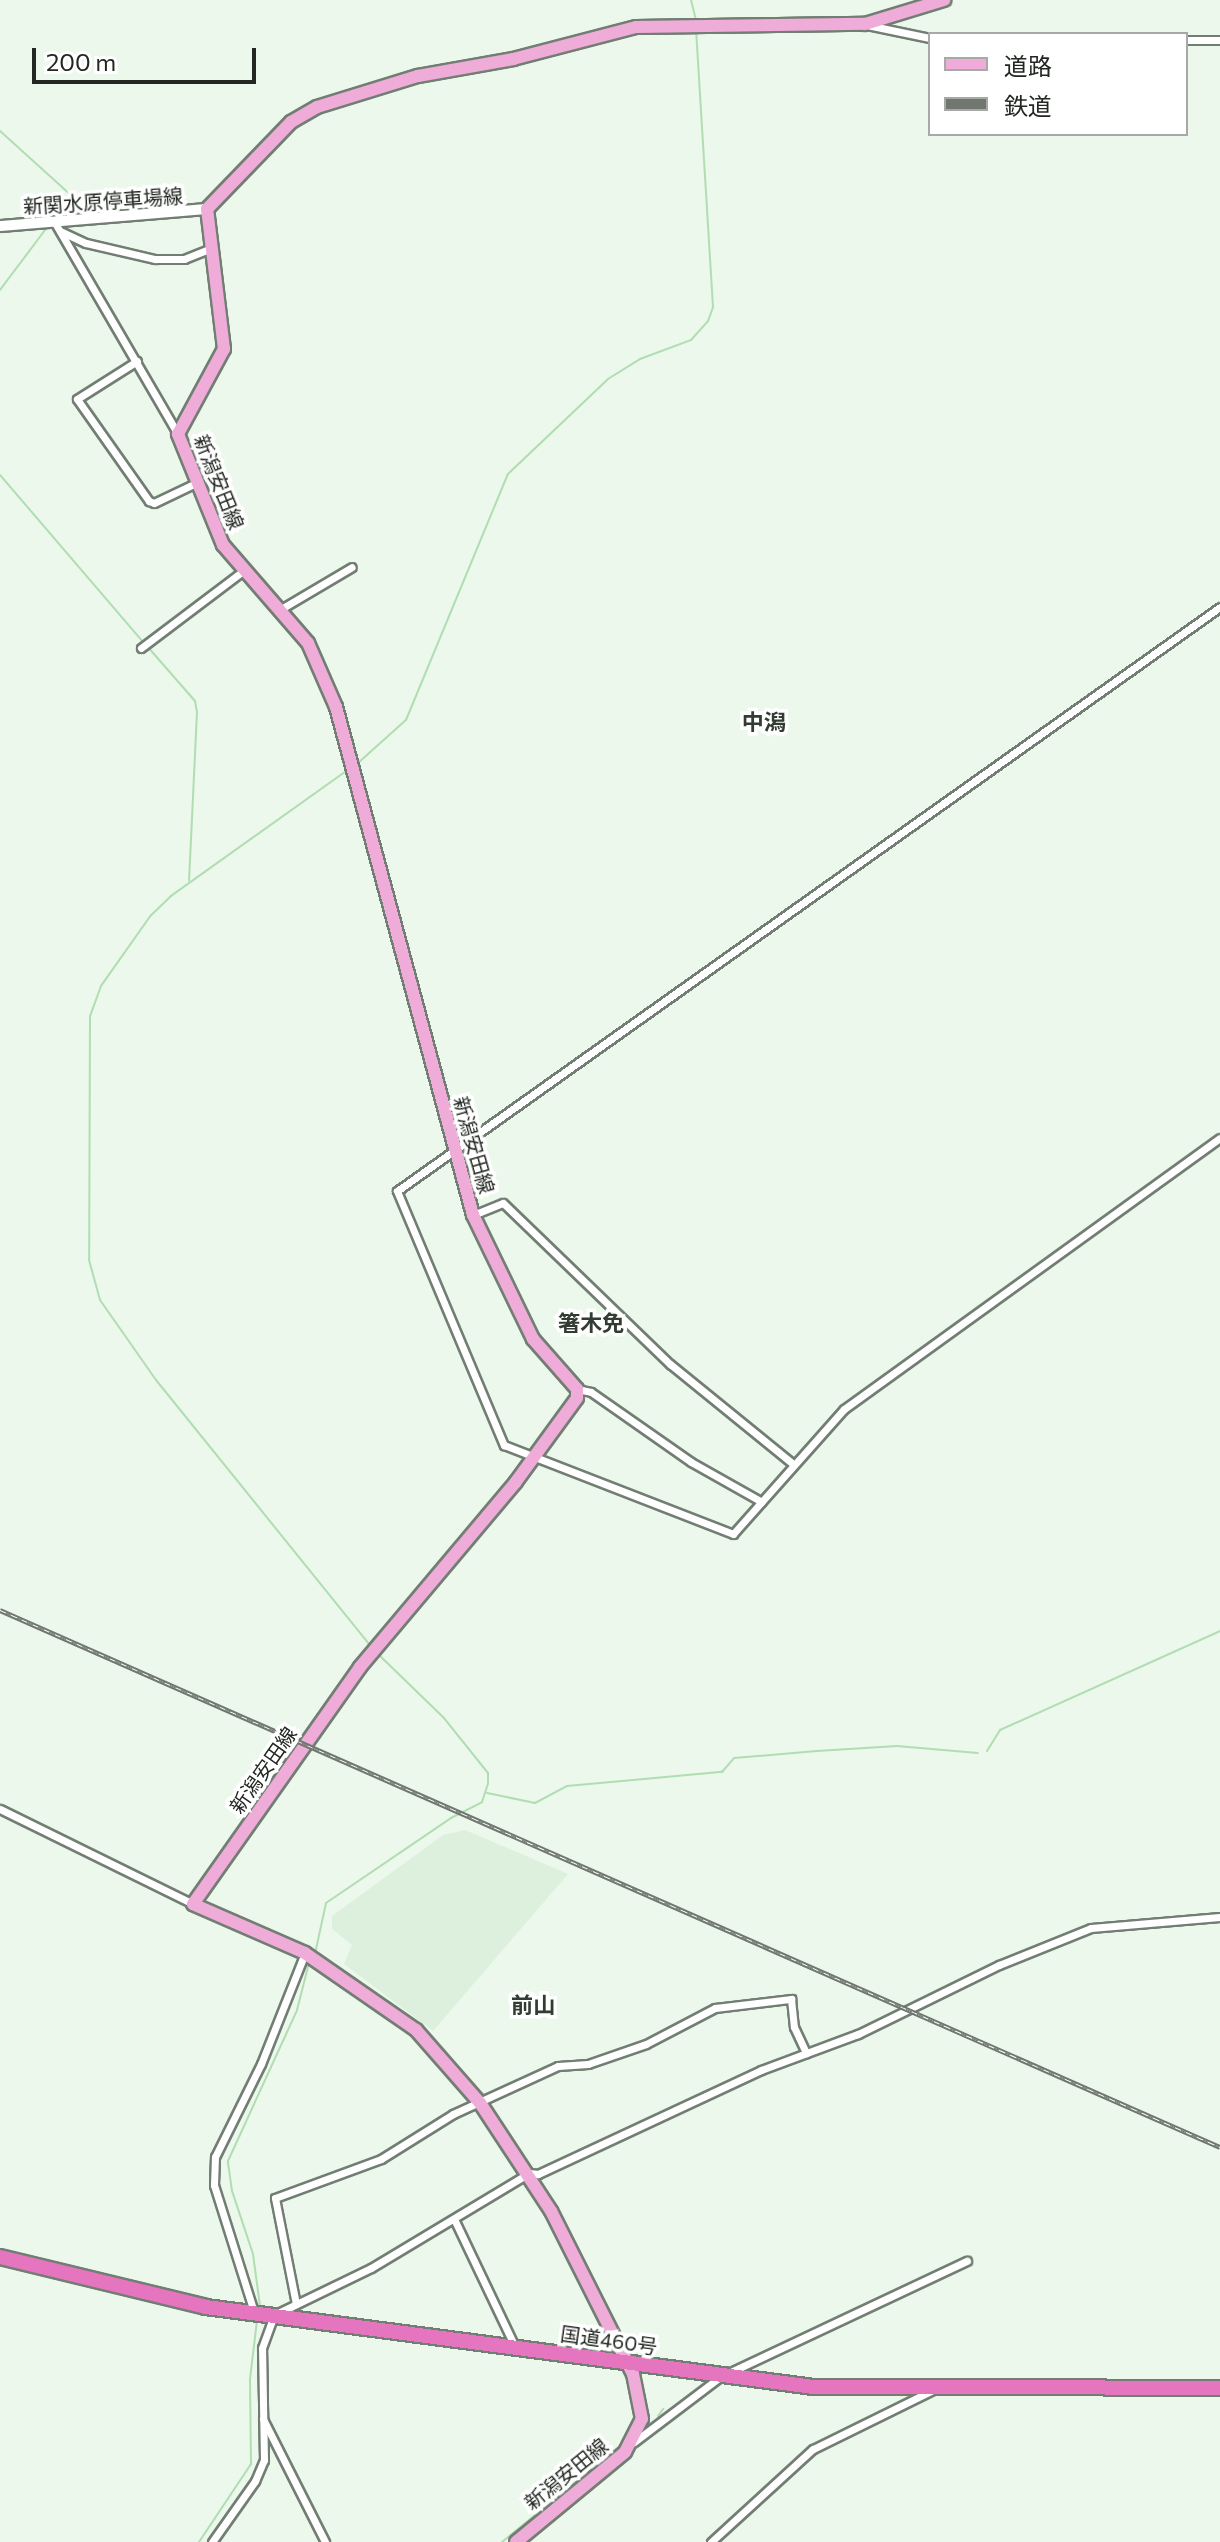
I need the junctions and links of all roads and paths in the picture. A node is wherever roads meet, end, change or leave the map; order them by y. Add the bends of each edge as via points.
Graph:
1 (944, 0) edge
2 (865, 24) junction
3 (928, 38) edge
4 (1188, 40) edge
5 (1220, 40) edge
6 (207, 209) junction
7 (0, 226) edge
8 (57, 227) junction
9 (209, 249) junction
10 (137, 361) junction
11 (178, 434) junction
12 (200, 481) junction
13 (352, 567) dead end
14 (244, 570) junction
15 (1220, 607) edge
16 (281, 609) junction
17 (145, 646) dead end
18 (1220, 1138) edge
19 (453, 1148) junction
20 (473, 1215) junction
21 (577, 1389) junction
22 (533, 1458) junction
23 (793, 1464) junction
24 (762, 1502) junction
25 (0, 1809) edge
26 (193, 1904) junction
27 (1220, 1917) edge
28 (305, 1953) junction
29 (806, 2053) junction
30 (480, 2103) junction
31 (529, 2173) junction
32 (454, 2219) junction
33 (0, 2257) edge
34 (967, 2261) dead end
35 (296, 2304) junction
36 (265, 2314) junction
37 (516, 2348) junction
38 (624, 2361) junction
39 (720, 2377) junction
40 (1220, 2388) edge
41 (935, 2389) junction
42 (261, 2415) junction
43 (634, 2442) junction
44 (212, 2542) edge
45 (325, 2542) edge
46 (516, 2542) edge
47 (711, 2542) edge

1 - 2 main road
2 - 3 street
2 - 6 main road via 698,24 612,31 513,59 418,76 317,107 277,134
4 - 5 street
6 - 8 main road, 新関水原停車場線
6 - 9 main road, 新潟安田線
7 - 8 main road, 新関水原停車場線
8 - 9 street via 86,243 155,259 184,259
8 - 10 street
9 - 11 main road, 新潟安田線 via 223,356
10 - 11 street
10 - 12 street via 77,399 149,501
11 - 12 main road, 新潟安田線
12 - 14 main road, 新潟安田線 via 215,531
13 - 16 street
14 - 16 main road, 新潟安田線
14 - 17 street
15 - 19 street
16 - 19 main road, 新潟安田線 via 308,643 348,742
18 - 23 street via 866,1392 832,1419
19 - 20 main road, 新潟安田線
19 - 22 street via 401,1185 398,1196 438,1281 497,1436
20 - 21 main road, 新潟安田線 via 533,1339
20 - 23 street via 503,1203 670,1364
21 - 22 main road, 新潟安田線 via 577,1398
21 - 24 street via 591,1392 691,1462
22 - 24 street via 721,1533 733,1534
22 - 26 main road, 新潟安田線 via 369,1655
23 - 24 street
25 - 26 street
26 - 28 main road, 新潟安田線
27 - 29 street via 1091,1928
28 - 30 main road, 新潟安田線 via 416,2030
28 - 36 street via 261,2064 215,2157 214,2185
29 - 30 street via 794,2027 791,1999 743,2003 715,2008 646,2044 588,2064 558,2066
29 - 31 street via 538,2174
30 - 31 main road, 新潟安田線
30 - 35 street via 381,2159 275,2198
31 - 32 street
31 - 38 main road, 新潟安田線
32 - 35 street
32 - 37 street
33 - 36 highway, 国道460号 via 206,2307
34 - 39 street
35 - 36 street
36 - 37 highway, 国道460号
36 - 42 street
37 - 38 highway, 国道460号
38 - 39 highway, 国道460号
38 - 43 main road, 新潟安田線 via 642,2408
39 - 41 highway, 国道460号 via 814,2387
39 - 43 street
40 - 41 highway, 国道460号
41 - 47 street via 813,2449
42 - 44 street via 260,2470
42 - 45 street
43 - 46 main road, 新潟安田線

